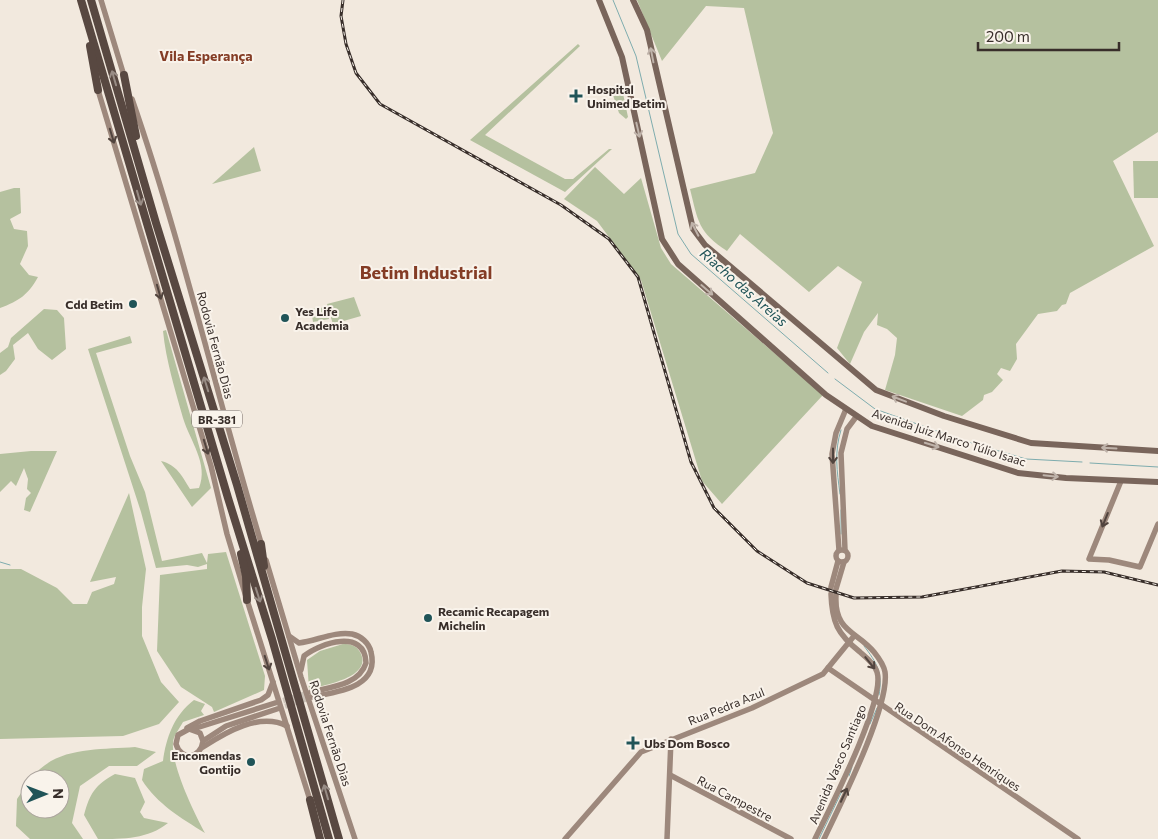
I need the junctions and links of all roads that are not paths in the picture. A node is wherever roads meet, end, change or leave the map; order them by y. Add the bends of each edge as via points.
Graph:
1 (91, 0) edge
2 (101, 0) edge
3 (599, 0) edge
4 (633, 0) edge
5 (82, 4) edge
6 (124, 75) junction
7 (98, 90) joint
8 (156, 224) junction
9 (846, 409) junction
10 (856, 417) junction
11 (1158, 451) edge
12 (1121, 481) junction
13 (1158, 482) edge
14 (227, 496) junction
15 (1158, 524) edge
16 (262, 544) junction
17 (842, 550) junction
18 (841, 561) junction
19 (833, 591) junction
20 (268, 592) junction
21 (247, 600) junction
22 (288, 636) junction
23 (854, 636) junction
24 (849, 642) junction
25 (828, 668) junction
26 (301, 677) junction
27 (274, 682) junction
28 (878, 703) junction
29 (287, 726) junction
30 (193, 729) junction
31 (185, 730) junction
32 (671, 739) junction
33 (203, 744) junction
34 (670, 775) junction
35 (310, 800) joint
36 (320, 839) edge
37 (329, 839) edge
38 (339, 839) edge
39 (355, 839) edge
40 (565, 839) edge
41 (667, 839) edge
42 (791, 839) edge
43 (816, 839) edge
44 (824, 839) edge
45 (1078, 839) edge

8 -> 1 highway, Rodovia Fernão Dias / BR-381
2 - 6 main road, Rodovia Fernão Dias / BR-381
3 -> 9 main road, Avenida Juiz Marco Túlio Isaac via 622,57 662,239 669,253
11 -> 4 main road, Avenida Juiz Marco Túlio Isaac via 1031,443 944,416 867,385 705,245 693,229 649,39
5 - 7 highway, BR-381
5 -> 14 highway, BR-381
6 - 8 highway
6 - 16 main road, Rodovia Fernão Dias / BR-381 via 183,264 239,472
7 -> 21 main road, BR-381 via 211,466
20 -> 8 highway, Rodovia Fernão Dias / BR-381
9 - 10 main road, Avenida Juiz Marco Túlio Isaac
9 -> 17 main road, Avenida Vasco Santiago via 832,454
10 -> 12 main road, Avenida Juiz Marco Túlio Isaac via 872,426 1018,472
10 - 17 main road, Avenida Vasco Santiago via 846,429 841,453
12 - 13 main road, Avenida Juiz Marco Túlio Isaac
12 -> 15 main road via 1089,559 1140,567
14 - 21 highway via 246,576
14 -> 37 highway, BR-381
16 - 20 highway
16 - 22 main road, Rodovia Fernão Dias / BR-381
17 - 18 main road, Avenida Vasco Santiago via 836,555
17 - 18 main road, Avenida Vasco Santiago via 848,556
18 - 19 main road, Avenida Vasco Santiago
19 - 23 main road, Avenida Vasco Santiago via 844,626
19 - 24 main road, Avenida Vasco Santiago via 835,624
38 -> 20 highway, Rodovia Fernão Dias / BR-381
21 -> 27 main road, BR-381
22 - 26 main road, Rodovia Fernão Dias / BR-381
22 - 26 main road via 298,643 350,634 365,641 369,647 372,666 367,676 346,690 311,695 359,676 366,663 364,651 353,642 344,640 311,651 304,656
23 - 24 main road, Rua Pedra Azul
23 - 28 main road, Avenida Vasco Santiago via 874,652 885,671
24 - 25 main road, Rua Pedra Azul
24 -> 28 main road, Avenida Vasco Santiago via 877,672
25 - 28 main road, Rua Dom Afonso Henriques
25 - 32 main road, Rua Pedra Azul via 823,674 752,708
26 - 39 main road, Rodovia Fernão Dias / BR-381
27 - 29 main road, BR-381
27 - 31 main road via 261,700 200,721
28 - 43 main road, Avenida Vasco Santiago
44 -> 28 main road, Avenida Vasco Santiago via 847,790
28 - 45 main road, Rua Dom Afonso Henriques
29 - 33 main road via 270,720
29 - 35 main road, BR-381
30 - 31 main road
30 - 33 main road via 200,734
30 - 33 main road via 276,706 226,726
31 - 33 main road via 176,739 179,751 184,755 193,756
32 - 34 main road
32 - 40 main road, Rua Pedra Azul via 641,752
34 - 41 main road
34 - 42 main road, Rua Campestre
35 - 36 highway, BR-381

